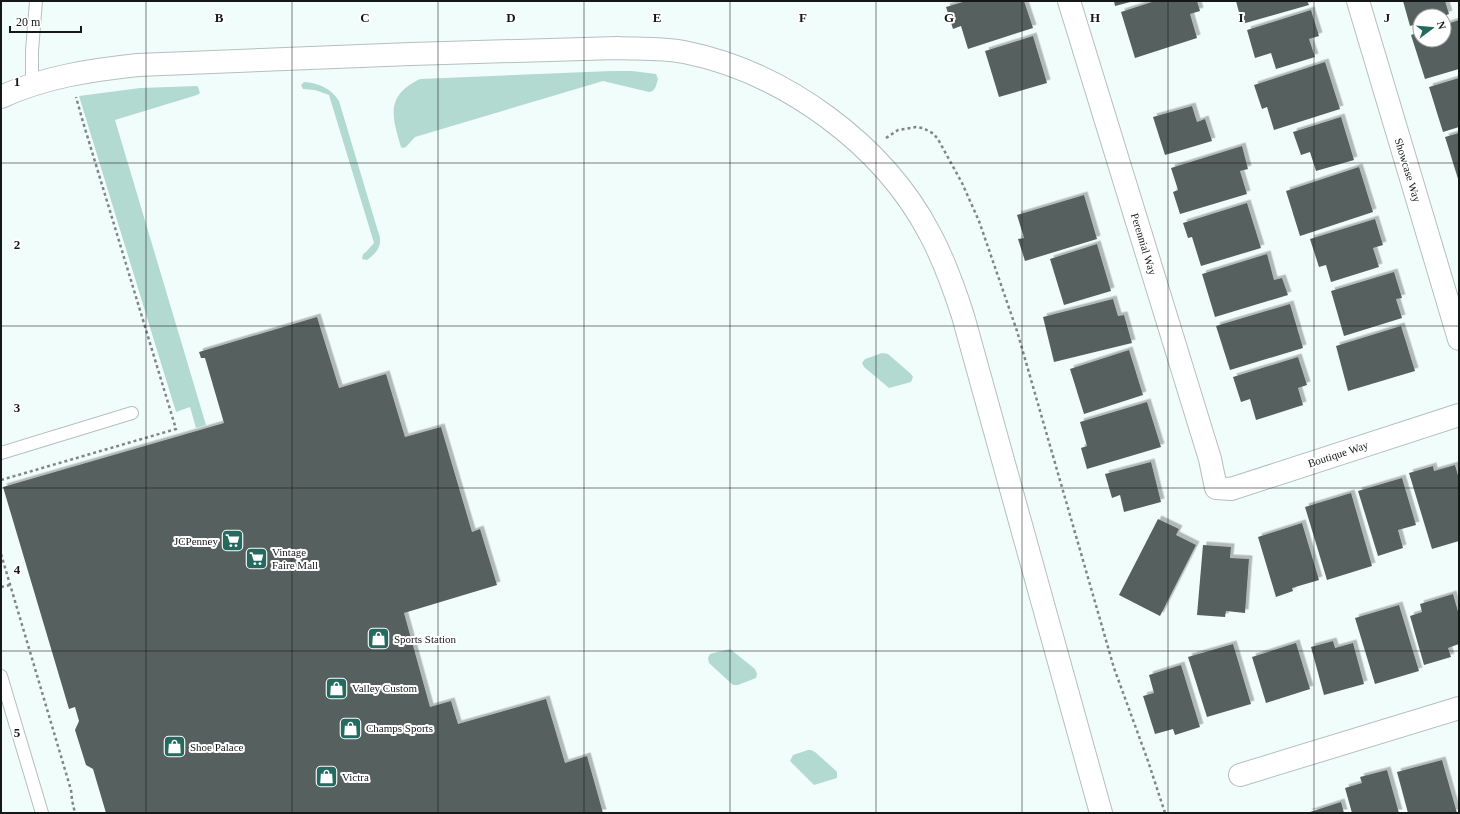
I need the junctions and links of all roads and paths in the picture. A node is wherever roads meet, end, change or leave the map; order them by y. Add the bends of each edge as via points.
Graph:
1 (36, 1) edge
2 (1068, 1) edge
3 (1358, 1) edge
4 (32, 84) junction
5 (76, 96) dead end
6 (1, 97) edge
7 (886, 138) dead end
8 (1459, 339) edge
9 (132, 413) dead end
10 (1459, 416) edge
11 (1, 453) edge
12 (1, 480) edge
13 (1216, 488) joint
14 (1, 554) edge
15 (10, 585) junction
16 (2, 587) edge
17 (1, 676) edge
18 (1459, 708) edge
19 (1240, 775) dead end
20 (42, 813) edge
21 (75, 813) edge
22 (1101, 813) edge
23 (1165, 813) edge

1 - 4 lane
2 - 13 street, Perennial Way via 1207,451
3 - 8 street, Showcase Way
4 - 6 street
4 - 22 street via 89,71 138,65 410,54 652,49 683,52 716,60 783,89 815,109 865,149 895,181 914,207 942,259 963,316
5 - 12 path via 176,428
7 - 23 path via 898,130 916,127 934,134 955,170 979,221 1017,331 1114,668
9 - 11 lane
10 - 13 street, Boutique Way via 1231,489
14 - 15 path
15 - 16 path
15 - 21 path via 71,790
17 - 20 lane
18 - 19 street

